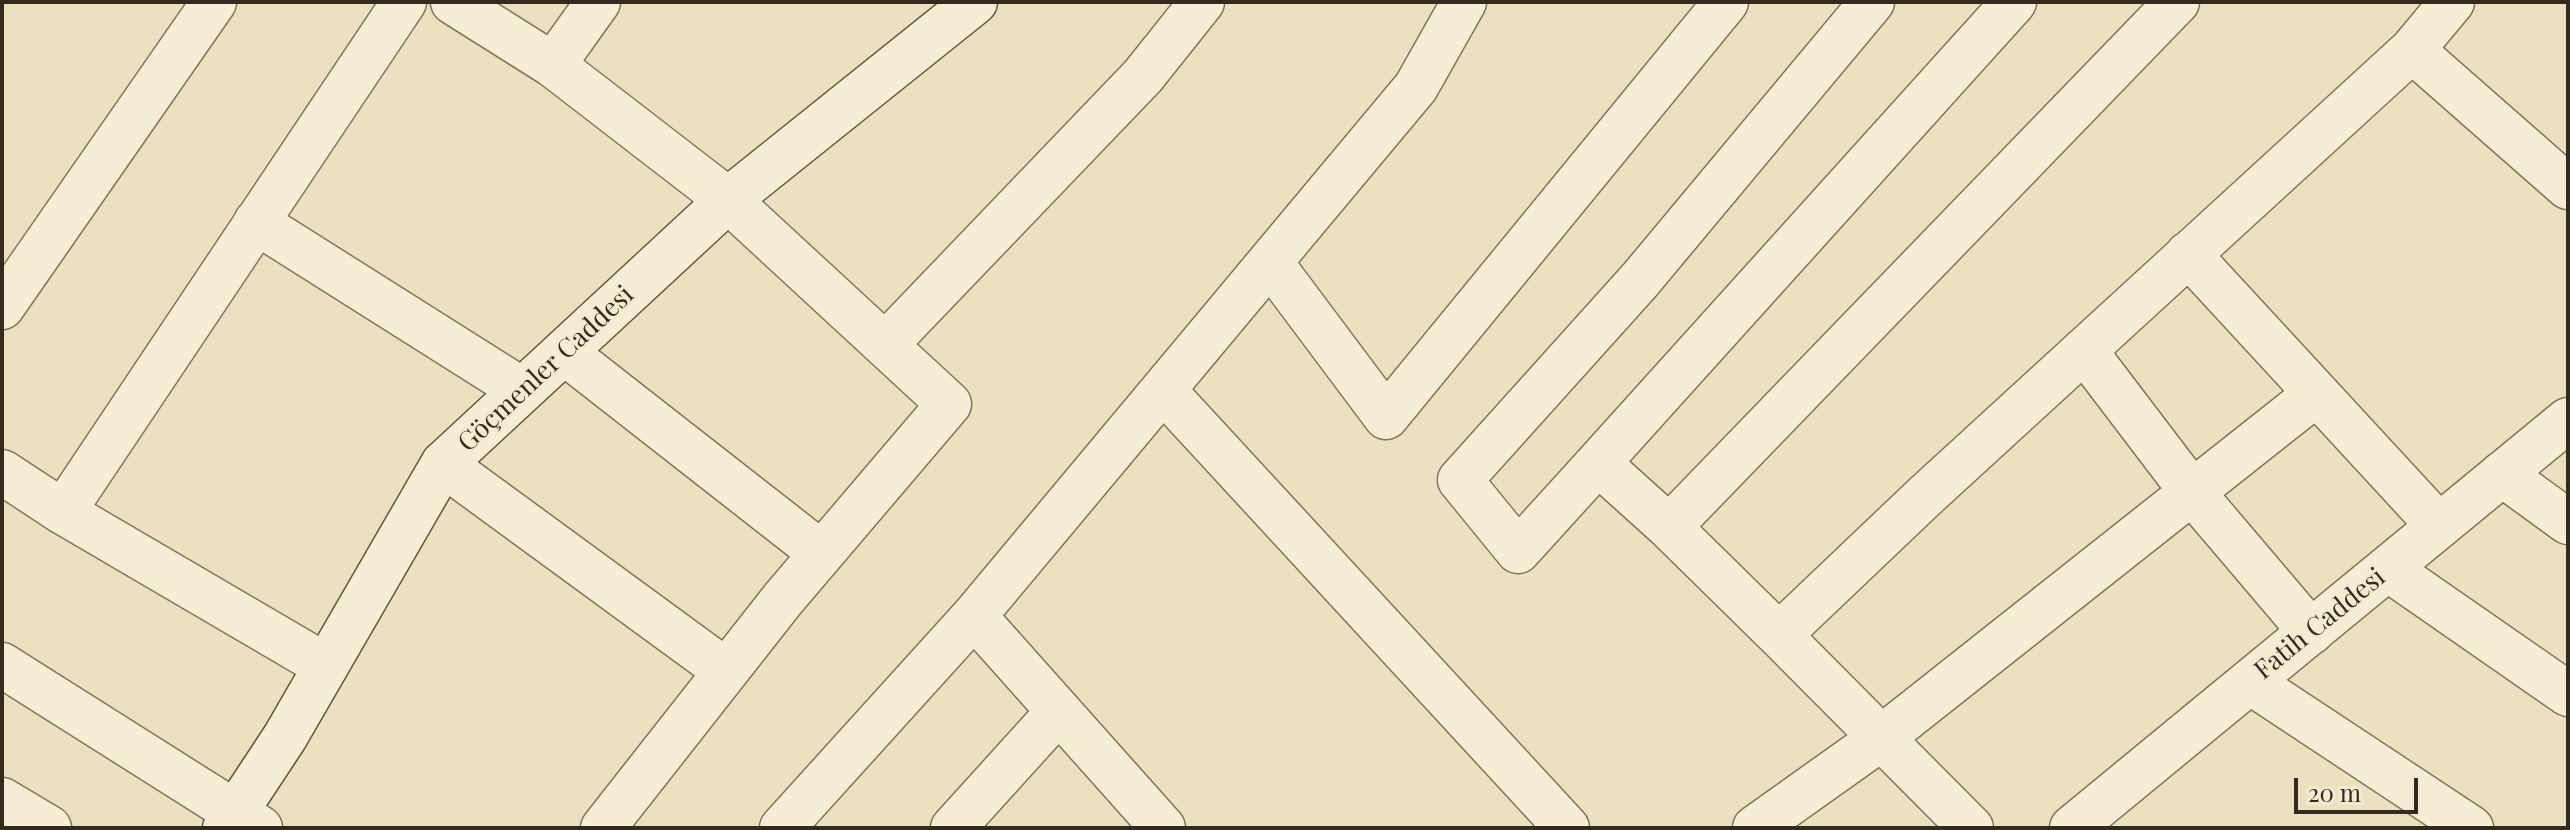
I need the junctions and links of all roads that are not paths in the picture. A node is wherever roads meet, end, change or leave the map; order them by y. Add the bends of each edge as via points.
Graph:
1 (214, 2) edge
2 (404, 2) edge
3 (453, 2) edge
4 (598, 2) edge
5 (975, 2) edge
6 (1202, 2) edge
7 (1464, 2) edge
8 (1726, 2) edge
9 (1872, 2) edge
10 (2014, 2) edge
11 (2177, 2) edge
12 (2452, 2) edge
13 (2412, 50) junction
14 (553, 65) junction
15 (2568, 187) edge
16 (728, 200) junction
17 (256, 222) junction
18 (2188, 254) junction
19 (1270, 262) junction
20 (2, 307) edge
21 (885, 345) junction
22 (2084, 350) junction
23 (564, 352) junction
24 (522, 390) junction
25 (1163, 390) junction
26 (2316, 394) junction
27 (2568, 420) edge
28 (1598, 463) junction
29 (443, 464) junction
30 (2, 472) edge
31 (2502, 474) junction
32 (2192, 492) junction
33 (63, 512) junction
34 (2568, 522) edge
35 (2439, 526) junction
36 (1669, 527) junction
37 (821, 553) junction
38 (2388, 569) junction
39 (974, 616) junction
40 (2311, 632) junction
41 (1779, 635) junction
42 (2, 665) edge
43 (326, 666) junction
44 (726, 671) junction
45 (2250, 682) junction
46 (2568, 694) edge
47 (1059, 711) junction
48 (1880, 739) junction
49 (2, 800) edge
50 (240, 822) edge
51 (1154, 824) edge
52 (49, 828) edge
53 (603, 828) edge
54 (782, 828) edge
55 (953, 828) edge
56 (1567, 828) edge
57 (1755, 828) edge
58 (1971, 828) edge
59 (2072, 828) edge
60 (2471, 828) edge

1 - 20 street
2 - 17 street
3 - 14 street
4 - 14 street
5 - 16 street, Göçmenler Caddesi
6 - 21 street via 1143,76
7 - 19 street via 1416,87
8 - 19 street via 1386,417
9 - 28 street via 1640,280 1460,480 1518,551
10 - 28 street
11 - 36 street
12 - 13 street
13 - 15 street
13 - 18 street
14 - 16 street
16 - 21 street
16 - 23 street, Göçmenler Caddesi
17 - 24 street
17 - 33 street
18 - 22 street
18 - 26 street
19 - 25 street
21 - 37 street via 949,404
22 - 32 street
22 - 41 street
23 - 24 street, Göçmenler Caddesi
23 - 37 street
24 - 29 street, Göçmenler Caddesi
25 - 39 street
25 - 56 street
26 - 32 street
26 - 35 street
27 - 31 street, Fatih Caddesi
28 - 36 street
29 - 43 street, Göçmenler Caddesi
29 - 44 street
30 - 33 street
31 - 34 street
31 - 35 street, Fatih Caddesi
32 - 40 street
32 - 48 street
33 - 43 street
35 - 38 street, Fatih Caddesi
36 - 41 street
37 - 44 street
38 - 40 street, Fatih Caddesi
38 - 46 street
39 - 47 street
39 - 54 street
40 - 45 street, Fatih Caddesi
41 - 48 street
42 - 50 street
43 - 50 street, Göçmenler Caddesi
44 - 53 street
45 - 59 street, Fatih Caddesi
45 - 60 street
47 - 51 street
47 - 55 street
48 - 57 street
48 - 58 street
49 - 52 street

